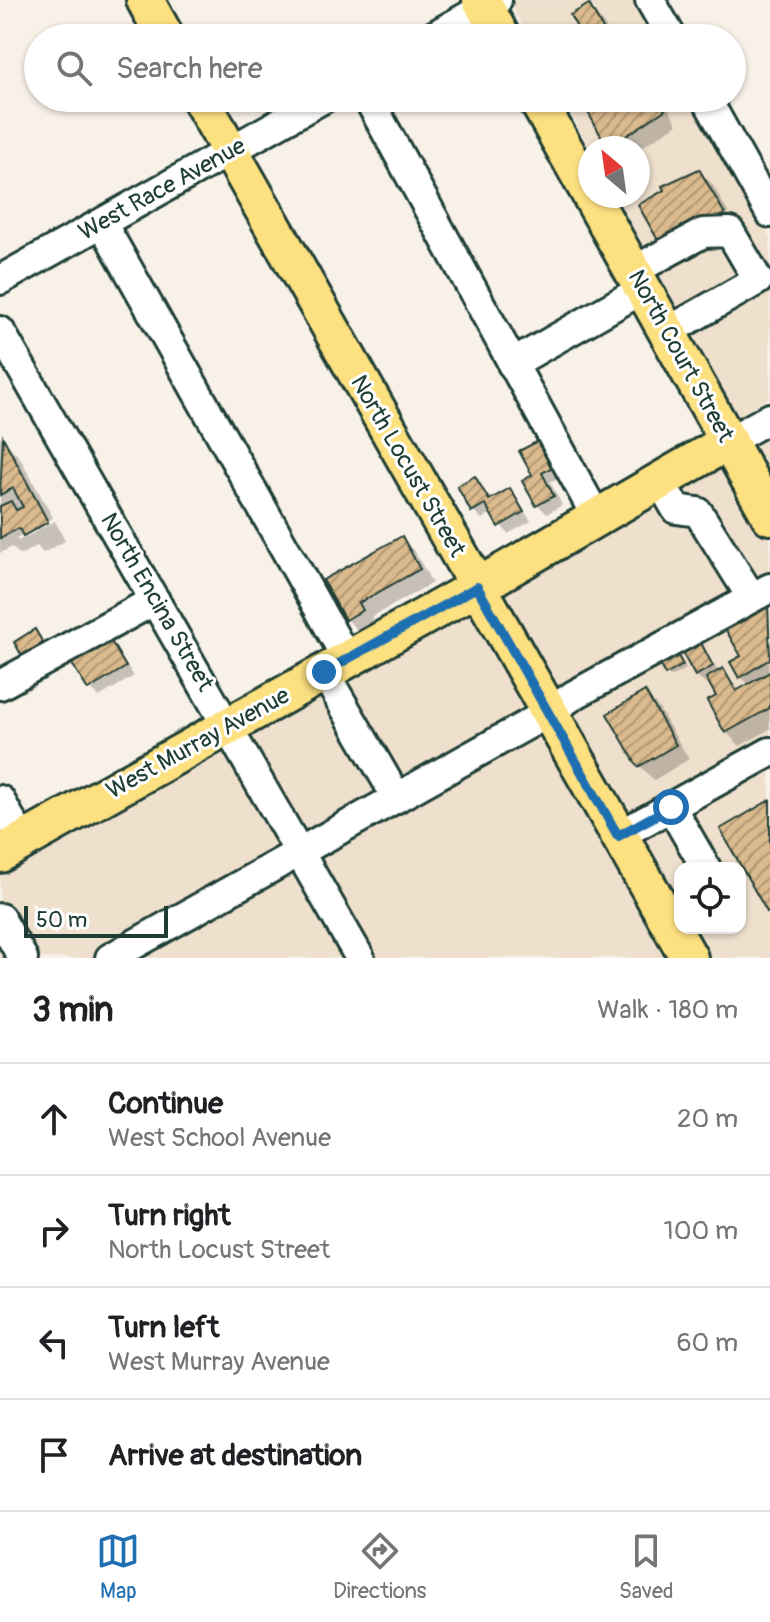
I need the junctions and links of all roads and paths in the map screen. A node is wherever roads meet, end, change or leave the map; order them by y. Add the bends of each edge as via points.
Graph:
1 (145, 0) edge
2 (650, 0) edge
3 (487, 2) edge
4 (158, 24) edge
5 (452, 24) edge
6 (496, 24) edge
7 (664, 24) edge
8 (208, 112) edge
9 (300, 112) edge
10 (376, 112) edge
11 (544, 112) edge
12 (714, 112) edge
13 (230, 152) junction
14 (578, 173) edge
15 (597, 208) edge
16 (770, 213) edge
17 (102, 223) junction
18 (0, 280) edge
19 (638, 280) junction
20 (0, 331) edge
21 (667, 332) junction
22 (512, 364) junction
23 (770, 418) edge
24 (729, 441) junction
25 (660, 481) junction
26 (770, 516) edge
27 (597, 518) junction
28 (477, 587) junction
29 (761, 593) edge
30 (155, 600) junction
31 (336, 666) junction
32 (0, 685) edge
33 (548, 713) junction
34 (228, 725) junction
35 (770, 752) edge
36 (397, 798) junction
37 (0, 800) edge
38 (671, 807) junction
39 (618, 836) junction
40 (11, 847) edge
41 (300, 852) junction
42 (703, 862) edge
43 (0, 918) edge
44 (23, 958) edge
45 (110, 958) edge
46 (360, 958) edge
47 (689, 958) edge

1 - 4 main road
2 - 7 street
3 - 5 street
3 - 6 main road
8 - 13 main road, North Locust Street
9 - 13 street, West Race Avenue
10 - 22 street
11 - 14 main road, North Court Street
12 - 16 street
13 - 17 street, West Race Avenue
13 - 28 main road, North Locust Street
15 - 19 main road, North Court Street
17 - 18 street, West Race Avenue
17 - 31 street
19 - 21 main road, North Court Street
19 - 21 street via 703,233 730,232 758,280
19 - 22 street
20 - 30 street, North Encina Street
21 - 24 main road, North Court Street
22 - 27 street
23 - 24 street
24 - 25 main road, West Murray Avenue
24 - 26 main road, North Court Street
25 - 27 main road, West Murray Avenue
25 - 29 street via 676,509 698,512
27 - 28 main road, West Murray Avenue
28 - 31 main road, West Murray Avenue
28 - 33 main road, North Locust Street
29 - 33 street
30 - 32 street
30 - 34 street, North Encina Street
31 - 34 main road, West Murray Avenue
31 - 36 street
33 - 36 street
33 - 39 main road, North Locust Street
34 - 40 main road, West Murray Avenue
34 - 41 street, North Encina Street
35 - 38 street
36 - 41 street
37 - 40 street
38 - 39 street
38 - 42 street
39 - 47 main road, North Locust Street
41 - 45 street
41 - 46 street, North Encina Street
43 - 44 street

